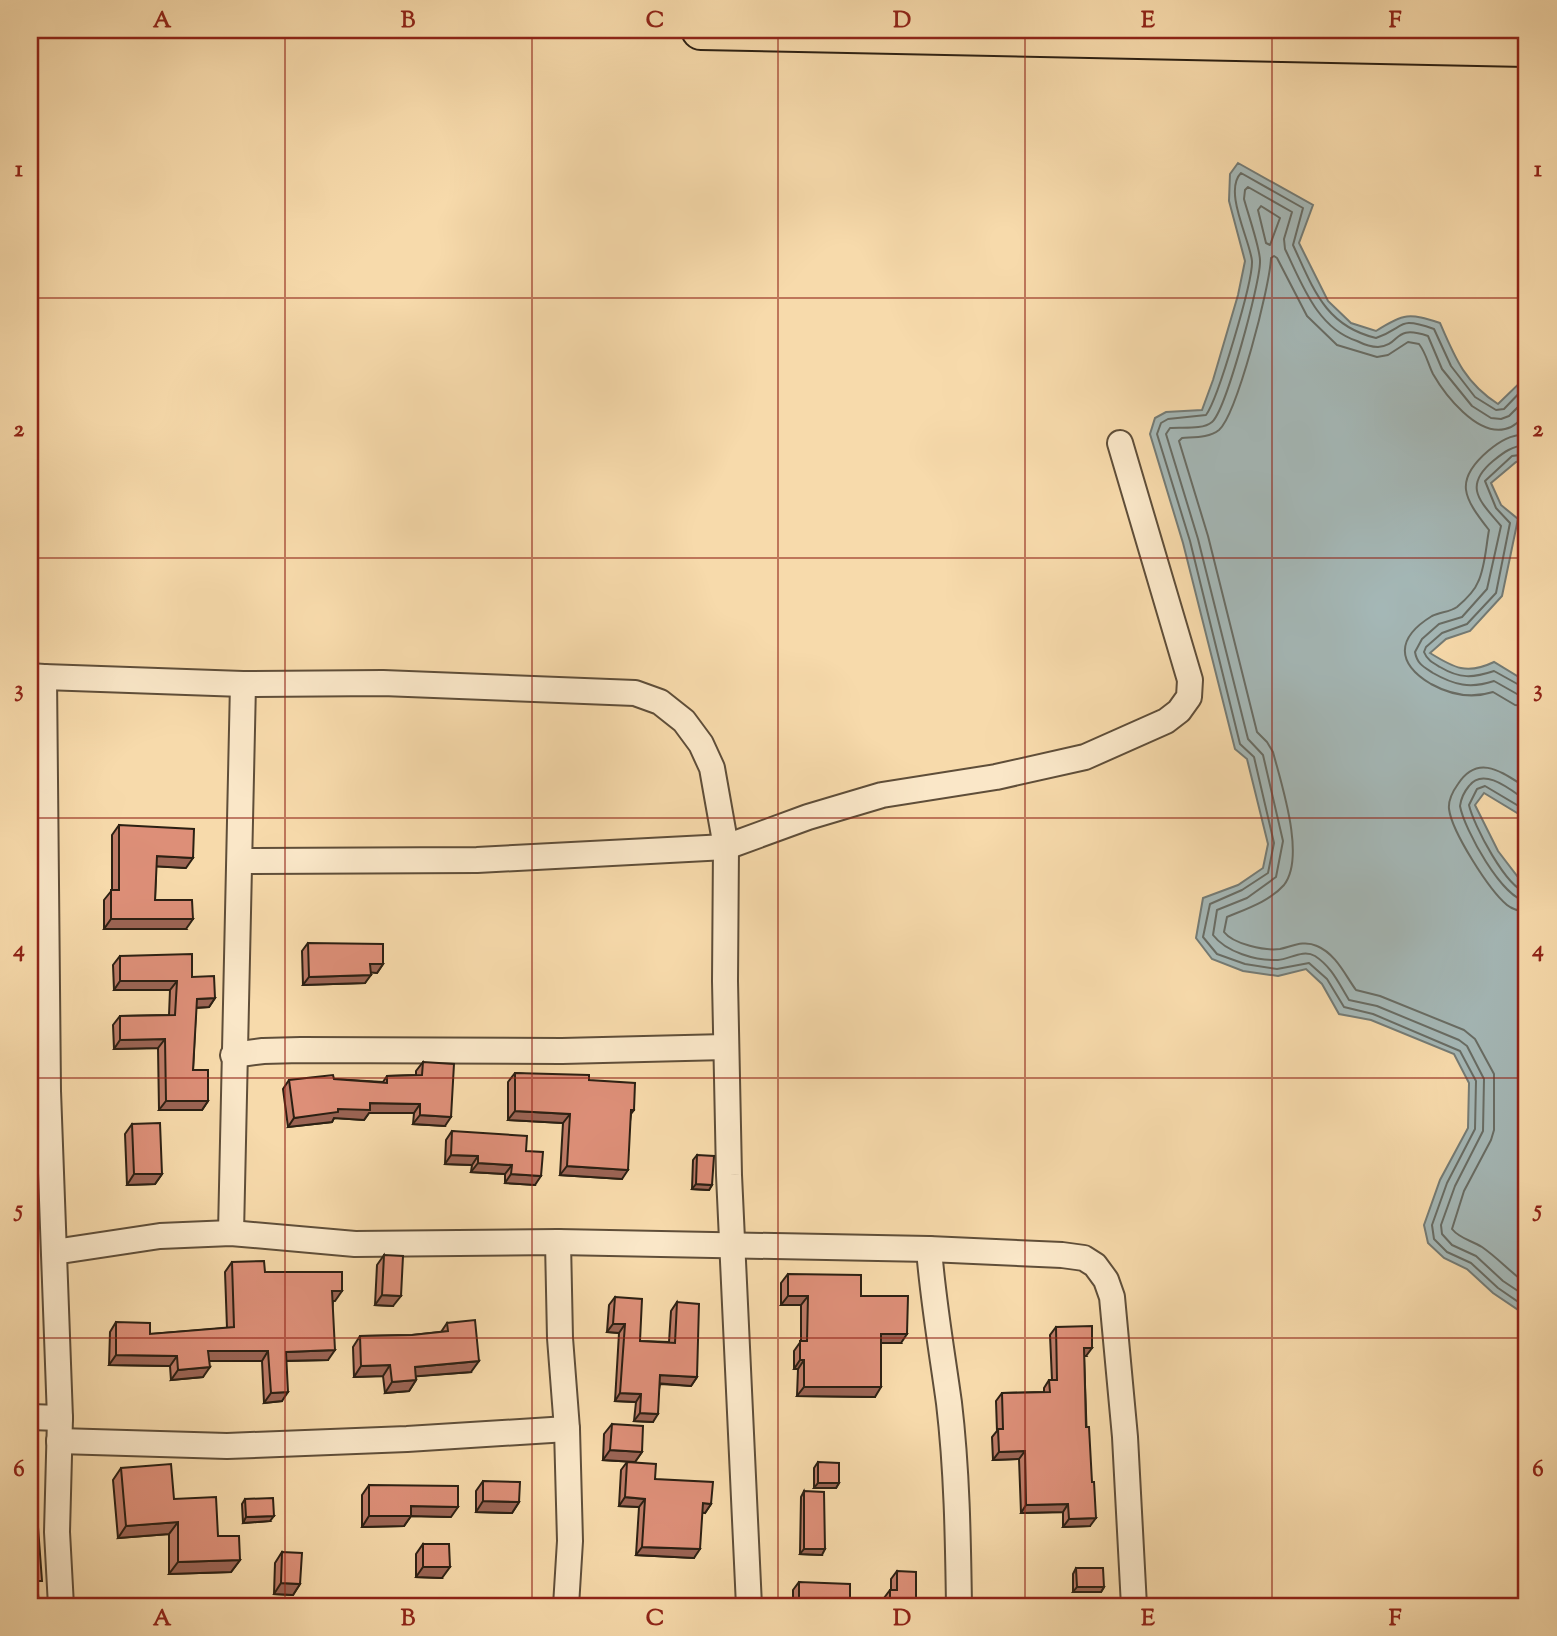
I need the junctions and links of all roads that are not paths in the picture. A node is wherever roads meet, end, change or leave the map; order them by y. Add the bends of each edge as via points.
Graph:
1 (701, 30) edge
2 (1527, 47) edge
3 (1121, 443) dead end
4 (37, 677) edge
5 (243, 684) junction
6 (726, 847) junction
7 (240, 861) junction
8 (726, 1047) junction
9 (233, 1055) junction
10 (231, 1233) junction
11 (558, 1242) junction
12 (732, 1246) junction
13 (929, 1249) junction
14 (54, 1252) junction
15 (30, 1417) edge
16 (60, 1429) junction
17 (567, 1429) junction
18 (61, 1606) edge
19 (566, 1606) edge
20 (748, 1606) edge
21 (959, 1606) edge
22 (1134, 1606) edge

1 - 2 main road
3 - 6 street via 1191,680 1189,697 1179,711 1166,722 1085,757 882,795
4 - 5 street
4 - 14 street
5 - 6 street via 383,683 635,693 660,702 684,721 701,744 712,768
5 - 7 street
6 - 7 street via 477,860
6 - 8 street
7 - 9 street
8 - 9 street via 289,1050
8 - 12 street
9 - 10 street
10 - 11 street via 355,1244
10 - 14 street via 160,1236
11 - 12 street
11 - 17 street
12 - 13 street
12 - 20 street
13 - 21 street via 949,1405
13 - 22 street via 1084,1258 1106,1280 1112,1297 1125,1437
14 - 16 street
15 - 16 street
16 - 17 street via 227,1446
16 - 18 street via 57,1532
17 - 19 street via 570,1541

